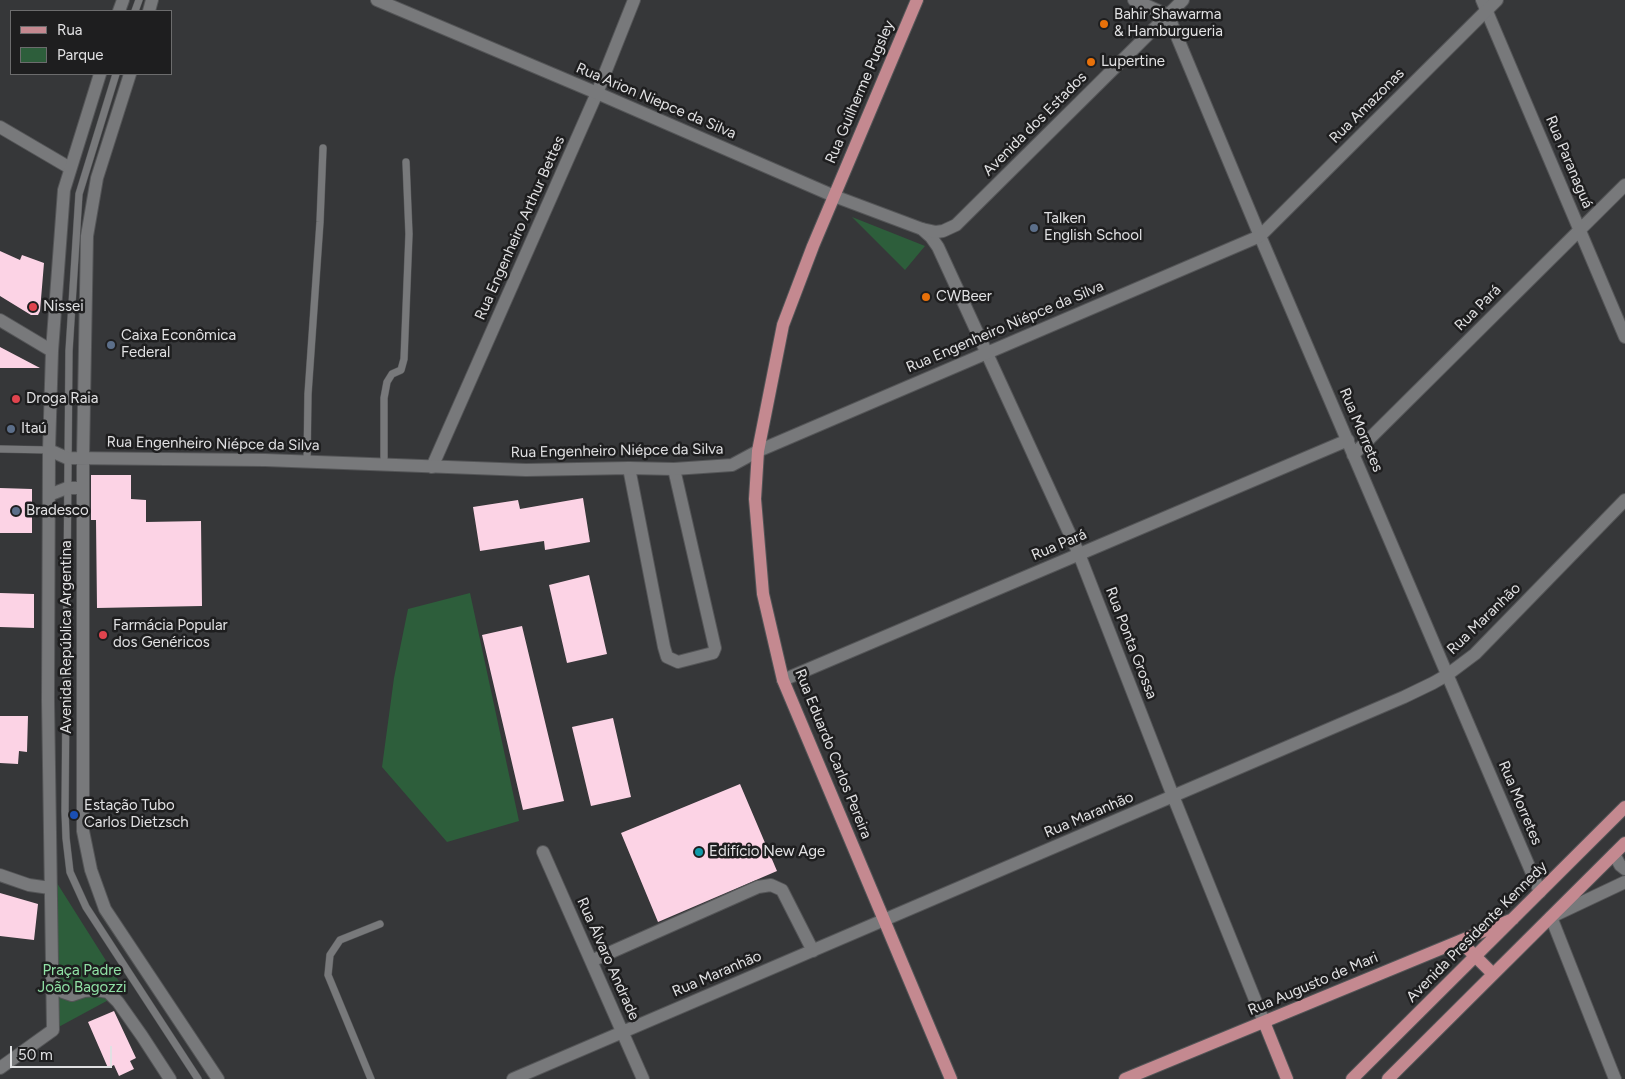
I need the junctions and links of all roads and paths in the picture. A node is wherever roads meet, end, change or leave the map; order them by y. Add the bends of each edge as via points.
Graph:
1 (377, 0) edge
2 (634, 0) edge
3 (917, 0) edge
4 (1134, 0) edge
5 (1183, 0) edge
6 (1497, 0) edge
7 (1484, 5) edge
8 (1168, 15) junction
9 (100, 75) edge
10 (116, 75) edge
11 (130, 75) edge
12 (597, 92) junction
13 (0, 127) edge
14 (323, 148) dead end
15 (406, 162) dead end
16 (70, 168) junction
17 (1625, 185) edge
18 (834, 196) junction
19 (922, 229) junction
20 (1580, 230) junction
21 (1260, 236) junction
22 (0, 320) edge
23 (1625, 337) edge
24 (52, 351) junction
25 (987, 352) junction
26 (1348, 440) junction
27 (0, 449) edge
28 (49, 450) junction
29 (758, 451) junction
30 (1353, 454) junction
31 (68, 458) junction
32 (83, 458) junction
33 (307, 462) junction
34 (384, 465) junction
35 (432, 467) junction
36 (629, 468) junction
37 (674, 469) junction
38 (67, 488) junction
39 (83, 488) junction
40 (49, 495) junction
41 (1625, 500) edge
42 (1079, 554) junction
43 (1447, 675) junction
44 (783, 680) junction
45 (1172, 796) junction
46 (1625, 807) edge
47 (1625, 843) edge
48 (543, 852) dead end
49 (1614, 854) junction
50 (1625, 869) edge
51 (0, 875) edge
52 (1625, 882) edge
53 (50, 888) junction
54 (1540, 892) junction
55 (1551, 917) junction
56 (1513, 919) junction
57 (885, 920) junction
58 (380, 924) dead end
59 (1460, 941) junction
60 (813, 951) junction
61 (1476, 956) junction
62 (591, 961) junction
63 (1493, 974) junction
64 (52, 978) junction
65 (1264, 1022) junction
66 (623, 1032) junction
67 (0, 1068) edge
68 (170, 1079) edge
69 (198, 1079) edge
70 (218, 1079) edge
71 (371, 1079) edge
72 (513, 1079) edge
73 (643, 1079) edge
74 (951, 1079) edge
75 (1125, 1079) edge
76 (1287, 1079) edge
77 (1352, 1079) edge
78 (1388, 1079) edge
79 (1615, 1079) edge

1 - 12 street, Rua Arion Niepce da Silva
2 - 12 street, Rua Engenheiro Arthur Bettes
3 - 18 main road, Rua Guilherme Pugsley
4 - 8 street
5 - 8 street, Avenida dos Estados
6 - 7 street, Rua Amazonas
7 - 20 street, Rua Paranaguá
7 - 21 street, Rua Amazonas
8 - 19 street, Avenida dos Estados via 956,225 944,232
8 - 21 street, Rua Morretes
9 - 16 street, Avenida República Argentina
10 - 31 lane via 79,194 69,351
11 - 32 street, Avenida República Argentina via 97,178 87,236
12 - 18 street, Rua Arion Niepce da Silva
12 - 35 street, Rua Engenheiro Arthur Bettes
13 - 16 street
14 - 33 lane
15 - 34 lane via 409,234 404,359 401,370 392,374 387,382
16 - 24 street, Avenida República Argentina via 64,190
17 - 20 street, Rua Pará
18 - 19 street, Rua Arion Niepce da Silva
18 - 29 main road, Rua Eduardo Carlos Pereira via 784,325
19 - 25 street, Rua Ponta Grossa via 935,241
20 - 23 street, Rua Paranaguá
20 - 30 street, Rua Pará
21 - 25 street, Rua Engenheiro Niépce da Silva
21 - 26 street, Rua Morretes
22 - 24 street
24 - 28 street, Avenida República Argentina
25 - 29 street, Rua Engenheiro Niépce da Silva
25 - 42 street, Rua Ponta Grossa
26 - 30 street, Rua Morretes
26 - 42 street, Rua Pará
27 - 28 lane
28 - 31 street, Rua Engenheiro Niépce da Silva
28 - 40 street, Avenida República Argentina
29 - 37 street, Rua Engenheiro Niépce da Silva via 732,465
29 - 44 main road, Rua Eduardo Carlos Pereira via 755,499 763,594
30 - 43 street, Rua Morretes
31 - 32 street, Rua Engenheiro Niépce da Silva
31 - 38 lane
32 - 33 street, Rua Engenheiro Niépce da Silva
32 - 39 street, Avenida República Argentina
33 - 34 street, Rua Engenheiro Niépce da Silva
34 - 35 street, Rua Engenheiro Niépce da Silva
35 - 36 street, Rua Engenheiro Niépce da Silva via 526,470
36 - 37 street, Rua Engenheiro Niépce da Silva
36 - 37 street via 664,647 667,657 678,662 713,653 715,648
38 - 39 street
38 - 40 street
38 - 69 lane via 65,812 70,872 86,907
39 - 70 street, Avenida República Argentina via 83,831 91,870 105,909
40 - 53 street, Avenida República Argentina
41 - 43 street, Rua Maranhão via 1486,643
42 - 44 street, Rua Pará
42 - 45 street, Rua Ponta Grossa
43 - 45 street, Rua Maranhão via 1404,697
43 - 54 street, Rua Morretes
44 - 57 main road, Rua Eduardo Carlos Pereira
45 - 57 street, Rua Maranhão
45 - 65 street, Rua Ponta Grossa
46 - 54 main road, Avenida Presidente Kennedy
47 - 49 main road
48 - 62 street, Rua Álvaro Andrade
49 - 50 street
49 - 55 main road
51 - 53 street
52 - 55 street
53 - 64 street, Avenida República Argentina
54 - 56 main road, Avenida Presidente Kennedy
55 - 63 main road
55 - 79 street
56 - 59 main road, Rua Augusto de Mari
56 - 61 main road, Avenida Presidente Kennedy
57 - 60 street, Rua Maranhão
57 - 74 main road, Rua Eduardo Carlos Pereira
58 - 71 lane via 340,940 330,954 328,975
59 - 61 main road
59 - 65 main road, Rua Augusto de Mari
60 - 62 street via 782,890 771,885
60 - 66 street, Rua Maranhão
61 - 63 main road
61 - 77 main road, Avenida Presidente Kennedy
62 - 66 street, Rua Álvaro Andrade
63 - 78 main road
64 - 67 street, Avenida República Argentina via 53,1030
64 - 68 street via 57,988 72,995 84,991 108,992
65 - 75 main road, Rua Augusto de Mari
65 - 76 main road, Rua Ponta Grossa
66 - 72 street, Rua Maranhão
66 - 73 street, Rua Álvaro Andrade

